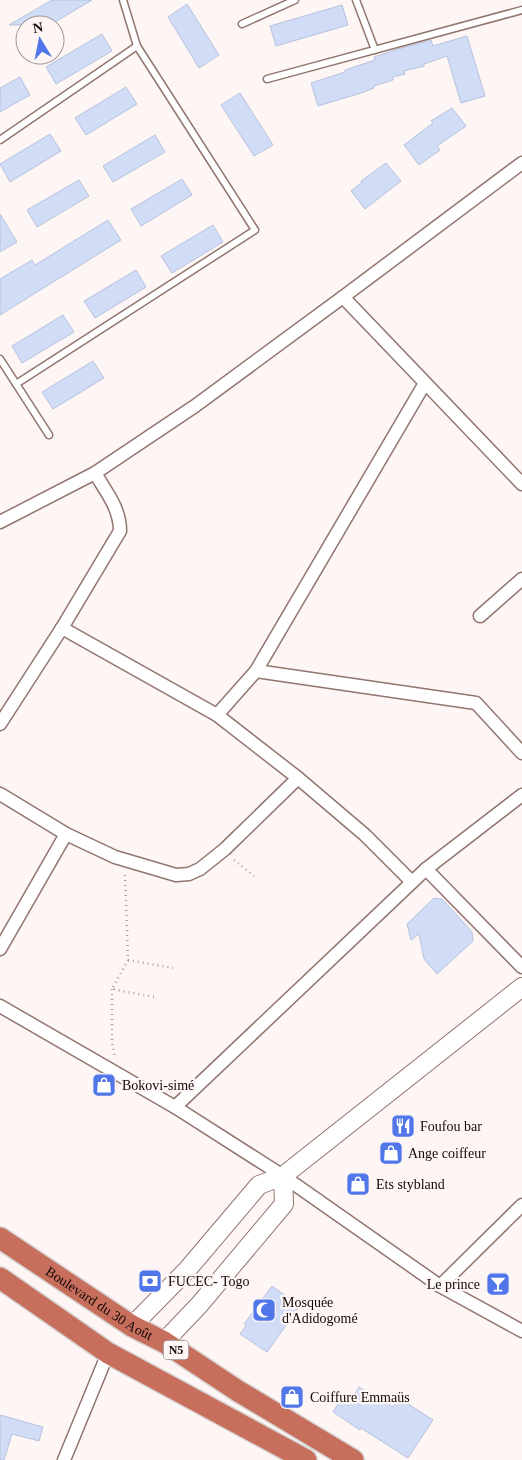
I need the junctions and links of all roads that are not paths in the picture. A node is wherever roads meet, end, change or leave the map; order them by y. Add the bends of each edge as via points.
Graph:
1 (123, 0) edge
2 (295, 0) edge
3 (356, 0) edge
4 (522, 10) edge
5 (242, 24) dead end
6 (137, 46) junction
7 (375, 50) junction
8 (267, 79) dead end
9 (0, 140) edge
10 (522, 163) edge
11 (343, 297) junction
12 (0, 359) edge
13 (425, 383) junction
14 (16, 384) junction
15 (49, 435) dead end
16 (95, 473) junction
17 (522, 484) edge
18 (0, 522) edge
19 (522, 579) edge
20 (480, 616) dead end
21 (62, 628) junction
22 (256, 671) junction
23 (217, 715) junction
24 (0, 724) edge
25 (522, 753) edge
26 (298, 778) junction
27 (0, 794) edge
28 (522, 795) edge
29 (66, 834) junction
30 (426, 869) junction
31 (412, 882) junction
32 (0, 949) edge
33 (522, 967) edge
34 (522, 986) edge
35 (0, 1006) edge
36 (174, 1107) junction
37 (283, 1176) junction
38 (522, 1205) edge
39 (0, 1238) edge
40 (0, 1278) edge
41 (440, 1286) junction
42 (132, 1326) junction
43 (522, 1331) edge
44 (164, 1342) junction
45 (108, 1353) junction
46 (140, 1372) junction
47 (64, 1460) edge
48 (306, 1460) edge
49 (353, 1460) edge

1 - 6 lane
2 - 5 lane
3 - 7 lane
4 - 7 lane
6 - 9 lane
6 - 14 lane via 255,230
7 - 8 lane
10 - 11 street
11 - 13 street
11 - 16 street via 195,406
12 - 14 lane
13 - 17 street
13 - 22 street
14 - 15 lane
16 - 18 street
16 - 21 street via 116,507 120,531
19 - 20 street
21 - 23 street
21 - 24 street
22 - 23 street
22 - 25 street via 476,703
23 - 26 street
26 - 29 street via 225,849 200,870 189,874 176,875 125,861
26 - 31 street via 365,835
27 - 29 street
28 - 30 street
29 - 32 street
30 - 31 street
30 - 33 street
31 - 36 street
34 - 37 street
35 - 36 street
36 - 37 street
37 - 41 street
37 - 42 street via 259,1186 182,1276
37 - 44 street via 284,1204
38 - 41 street
39 - 42 highway, Boulevard du 30 Août / N5
40 - 45 highway
41 - 43 street
42 - 44 highway, Boulevard du 30 Août / N5
42 - 45 highway
44 - 46 highway
44 - 49 highway, Boulevard du 30 Août / N5
45 - 46 highway
45 - 47 street
46 - 48 highway

